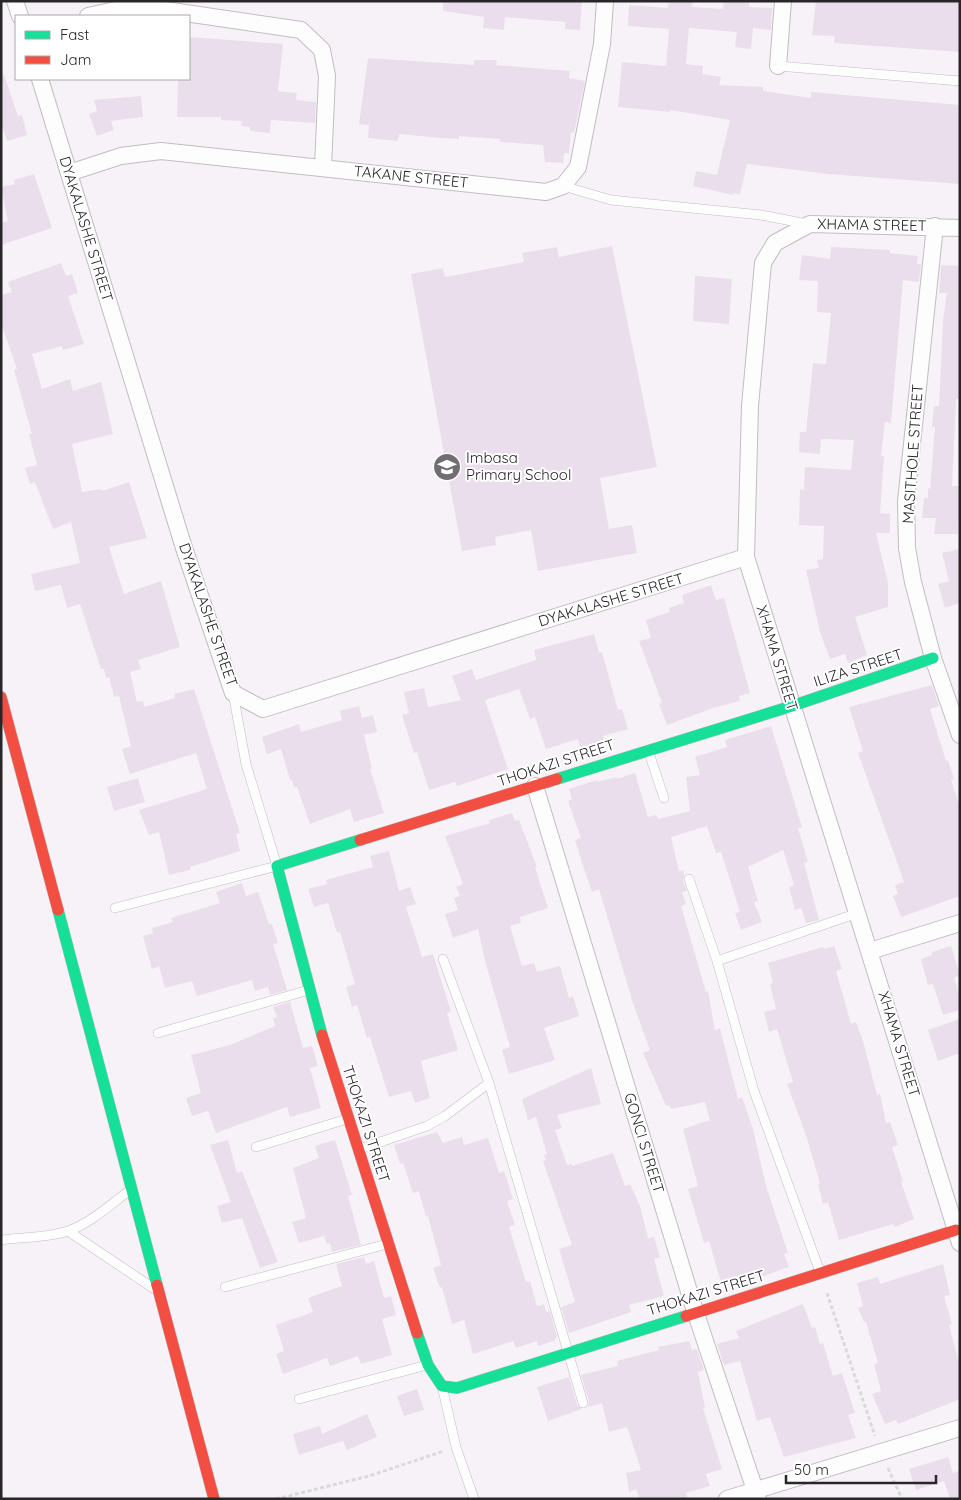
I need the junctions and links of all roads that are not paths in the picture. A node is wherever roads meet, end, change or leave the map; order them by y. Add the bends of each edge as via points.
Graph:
1 (15, 1) edge
2 (606, 1) edge
3 (783, 1) edge
4 (20, 15) edge
5 (92, 15) edge
6 (778, 66) joint
7 (40, 80) edge
8 (960, 82) edge
9 (323, 167) junction
10 (69, 173) junction
11 (563, 186) junction
12 (810, 224) junction
13 (935, 226) junction
14 (960, 228) edge
15 (746, 557) junction
16 (933, 658) junction
17 (233, 693) junction
18 (1, 697) edge
19 (792, 706) junction
20 (960, 735) edge
21 (648, 750) junction
22 (535, 786) junction
23 (664, 798) dead end
24 (278, 866) junction
25 (689, 879) dead end
26 (115, 908) dead end
27 (858, 913) junction
28 (960, 923) edge
29 (870, 951) junction
30 (443, 959) dead end
31 (717, 961) junction
32 (309, 990) junction
33 (158, 1033) dead end
34 (489, 1083) junction
35 (348, 1119) junction
36 (256, 1147) dead end
37 (360, 1150) junction
38 (131, 1190) junction
39 (68, 1230) junction
40 (958, 1234) edge
41 (1, 1240) edge
42 (388, 1244) junction
43 (820, 1274) junction
44 (225, 1286) dead end
45 (158, 1290) junction
46 (695, 1311) junction
47 (568, 1353) junction
48 (428, 1365) junction
49 (442, 1386) junction
50 (299, 1398) dead end
51 (582, 1403) dead end
52 (960, 1428) edge
53 (757, 1494) edge
54 (214, 1499) edge
55 (474, 1499) edge
56 (727, 1499) edge

1 - 4 street
2 - 11 street via 602,44 578,167
3 - 6 street
5 - 9 street via 115,10 165,10 302,30 322,50 326,76
6 - 8 lane
7 - 10 street, DYAKALASHE STREET
9 - 10 street, TAKANE STREET via 161,151 121,156
9 - 11 street, TAKANE STREET via 546,192
10 - 17 street, DYAKALASHE STREET via 181,539
11 - 12 lane via 611,200 761,215
12 - 13 street, XHAMA STREET
12 - 15 street, XHAMA STREET via 775,243 763,263 750,406
13 - 14 street, XHAMA STREET
13 - 16 street, MASITHOLE STREET via 906,501 910,565
15 - 17 street, DYAKALASHE STREET via 263,709
15 - 19 street, XHAMA STREET
16 - 19 street, ILIZA STREET
16 - 20 street, MASITHOLE STREET
17 - 24 lane via 246,764
18 - 38 street
19 - 21 street, THOKAZI STREET
19 - 27 street, XHAMA STREET
21 - 22 street, THOKAZI STREET
21 - 23 lane
22 - 24 street, THOKAZI STREET
22 - 46 street, GONCI STREET
24 - 26 lane
24 - 32 street, THOKAZI STREET
25 - 31 lane
27 - 29 street, XHAMA STREET
27 - 31 lane
28 - 29 street
29 - 40 street, XHAMA STREET
30 - 34 lane
31 - 43 lane via 754,1091
32 - 33 lane
32 - 35 street, THOKAZI STREET
34 - 37 lane via 428,1126
34 - 47 lane
35 - 36 lane
35 - 37 street, THOKAZI STREET
37 - 42 street, THOKAZI STREET
38 - 39 lane
38 - 45 street
39 - 41 lane
39 - 45 lane
40 - 43 street, THOKAZI STREET
42 - 44 lane
42 - 48 street, THOKAZI STREET
43 - 46 street, THOKAZI STREET
45 - 54 street
46 - 47 street, THOKAZI STREET
46 - 53 street, GONCI STREET
47 - 49 street, THOKAZI STREET via 457,1388
47 - 51 lane
48 - 49 street, THOKAZI STREET
48 - 50 lane
49 - 55 lane via 456,1447
52 - 53 street
53 - 56 street

